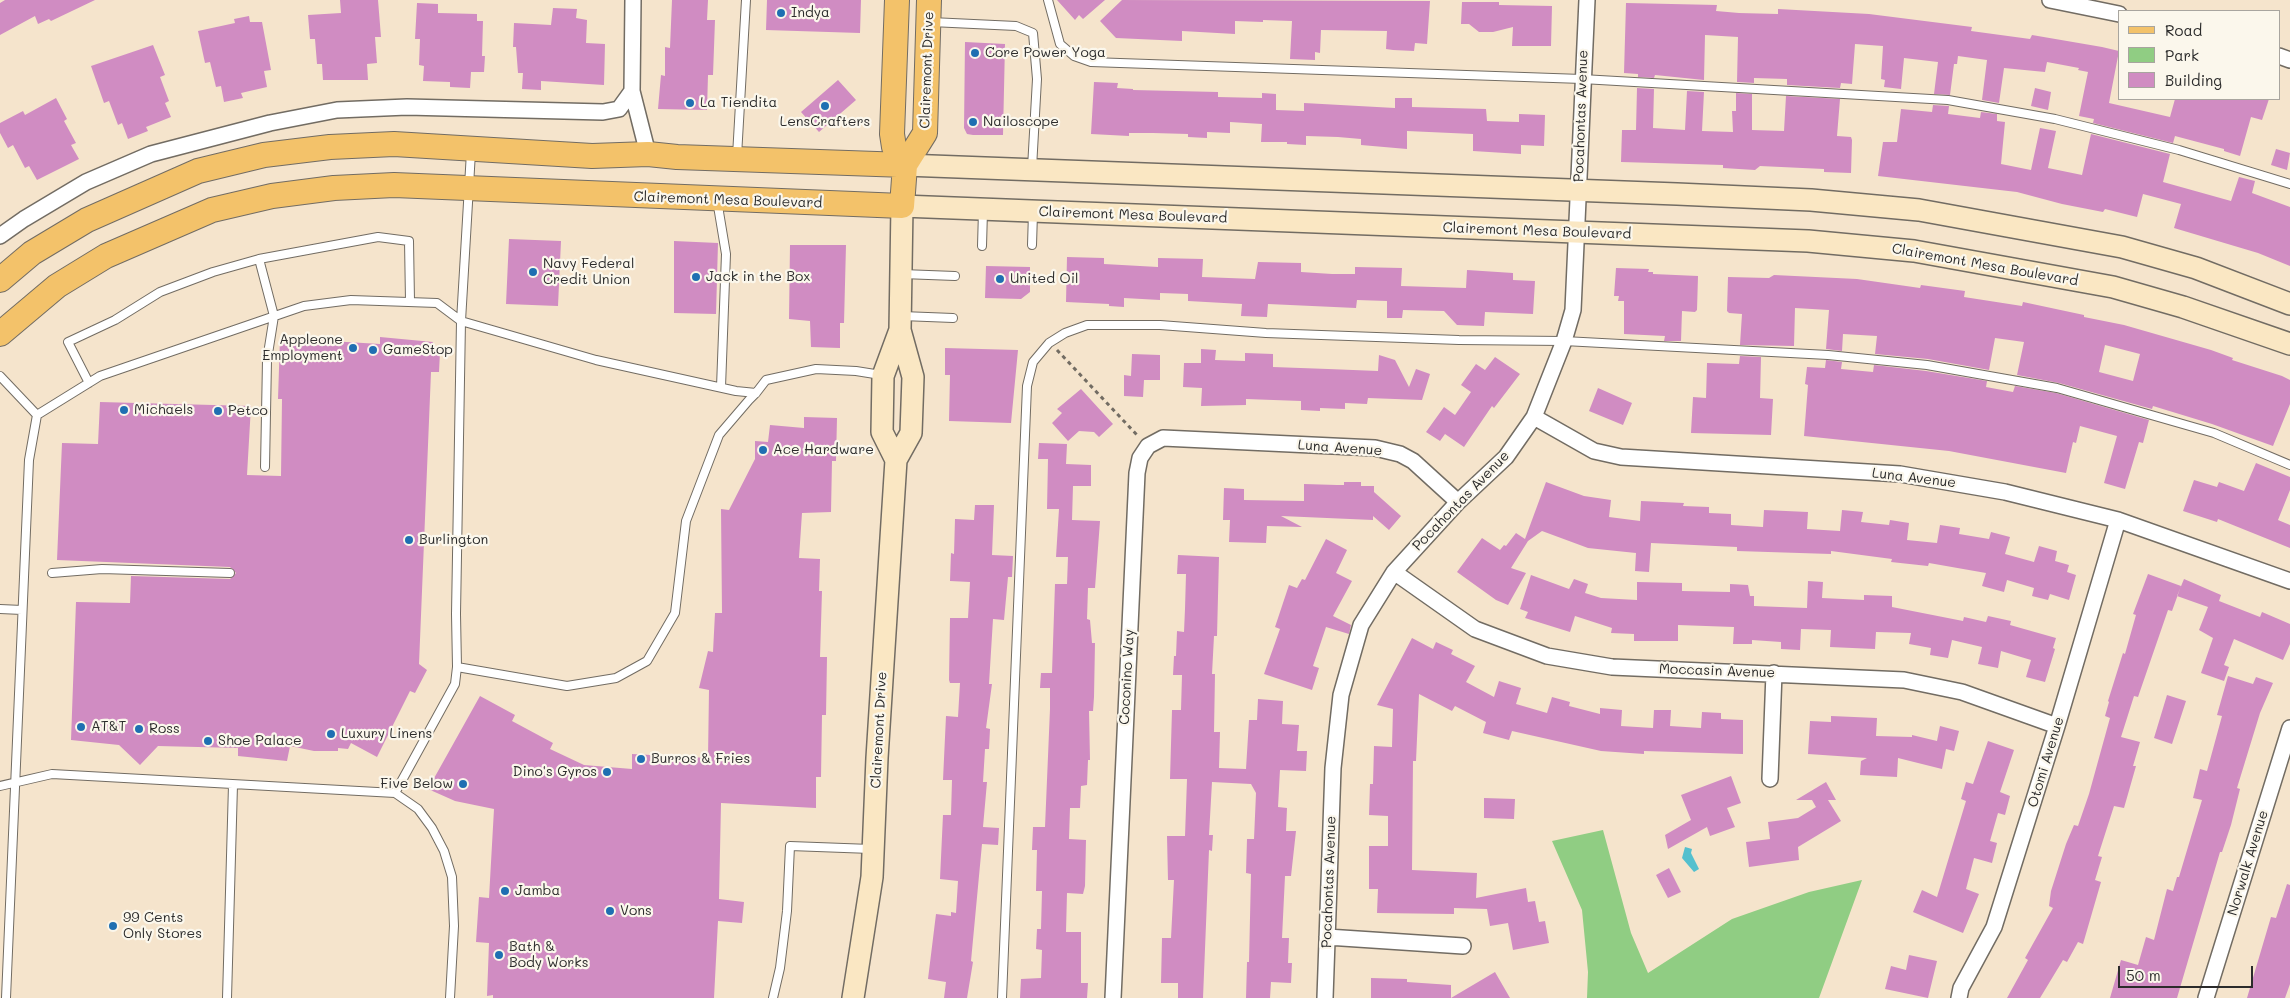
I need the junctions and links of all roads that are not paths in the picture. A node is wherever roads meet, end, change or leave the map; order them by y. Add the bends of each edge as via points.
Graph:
1 (633, 0) edge
2 (746, 0) edge
3 (897, 0) edge
4 (1048, 0) edge
5 (1586, 0) edge
6 (2050, 0) edge
7 (929, 11) edge
8 (2118, 14) edge
9 (1582, 79) junction
10 (632, 91) junction
11 (471, 147) junction
12 (648, 154) junction
13 (737, 158) junction
14 (905, 165) junction
15 (1032, 170) junction
16 (2290, 184) edge
17 (469, 189) junction
18 (1578, 190) junction
19 (716, 198) junction
20 (902, 206) junction
21 (983, 209) junction
22 (1034, 211) junction
23 (1577, 232) junction
24 (0, 236) edge
25 (1032, 245) dead end
26 (982, 246) dead end
27 (259, 259) junction
28 (900, 274) junction
29 (955, 276) dead end
30 (0, 280) edge
31 (410, 301) junction
32 (2290, 304) edge
33 (274, 316) junction
34 (953, 318) dead end
35 (461, 322) junction
36 (900, 323) junction
37 (0, 334) edge
38 (1564, 340) junction
39 (2290, 344) edge
40 (0, 376) edge
41 (883, 376) junction
42 (89, 383) junction
43 (721, 387) junction
44 (756, 392) junction
45 (37, 415) junction
46 (1534, 417) junction
47 (1148, 446) joint
48 (896, 460) junction
49 (2290, 465) edge
50 (265, 467) dead end
51 (1458, 502) junction
52 (2118, 520) junction
53 (1394, 572) junction
54 (52, 573) dead end
55 (230, 573) dead end
56 (2290, 581) edge
57 (0, 609) edge
58 (22, 610) junction
59 (457, 668) junction
60 (1774, 673) junction
61 (2057, 726) junction
62 (2290, 728) edge
63 (1770, 779) dead end
64 (14, 783) junction
65 (233, 785) junction
66 (0, 786) edge
67 (395, 793) junction
68 (873, 849) junction
69 (1327, 937) junction
70 (1463, 946) dead end
71 (6, 998) edge
72 (226, 998) edge
73 (450, 998) edge
74 (773, 998) edge
75 (853, 998) edge
76 (1002, 998) edge
77 (1112, 998) edge
78 (1325, 998) edge
79 (1959, 998) edge
80 (2206, 998) edge

1 - 10 street
2 - 13 lane
3 - 14 main road via 892,134 894,147
4 - 9 lane via 1060,44 1074,56 1091,62
5 - 9 street, Pocahontas Avenue
6 - 8 street
7 - 14 main road, Clairemont Drive via 925,133
7 - 15 lane via 1016,26 1033,33 1037,79
9 - 16 lane via 1948,100 2055,119 2179,150
9 - 18 street, Pocahontas Avenue
10 - 12 street
10 - 24 street via 618,109 602,112 390,108 337,110 270,123 151,154 86,182
11 - 12 main road via 592,156
11 - 17 lane
11 - 30 main road via 394,144 330,147 264,155 198,171 87,220 32,253
12 - 13 main road
13 - 14 main road
14 - 15 main road
14 - 20 main road, Clairemont Drive
15 - 18 main road
17 - 19 main road, Clairemont Mesa Boulevard
17 - 35 lane
17 - 37 main road, Clairemont Mesa Boulevard via 394,185 334,188 272,196 212,210 106,256 57,286
18 - 23 street, Pocahontas Avenue
18 - 32 main road via 1811,200 1919,210 2122,247 2196,268
19 - 20 main road, Clairemont Mesa Boulevard
19 - 43 lane via 726,254
20 - 21 main road, Clairemont Mesa Boulevard
20 - 28 main road, Clairemont Drive
21 - 22 main road, Clairemont Mesa Boulevard
21 - 26 lane
22 - 23 main road, Clairemont Mesa Boulevard
22 - 25 lane
23 - 38 street, Pocahontas Avenue via 1573,310
23 - 39 main road, Clairemont Mesa Boulevard via 1808,241 1914,251 2113,287 2184,307
27 - 31 lane via 378,238 409,241
27 - 33 lane
27 - 42 lane via 212,272 160,292 115,320 68,342
28 - 29 lane
28 - 36 main road, Clairemont Drive
31 - 33 lane via 351,300 304,306
31 - 35 lane via 437,303
33 - 42 lane via 100,376
33 - 50 lane via 267,360
34 - 36 lane
35 - 43 lane via 596,360
35 - 59 lane
36 - 41 main road, Clairemont Drive
36 - 48 main road, Clairemont Drive via 913,377 911,433
38 - 46 street, Pocahontas Avenue
38 - 49 lane via 1828,354 1927,365 2057,388 2145,412 2214,433
38 - 76 lane via 1266,334 1160,325 1087,325 1049,343 1032,362 1027,386
40 - 45 lane
41 - 44 lane via 816,369 766,380
41 - 48 main road, Clairemont Drive via 882,432
42 - 45 lane
43 - 44 lane
44 - 59 lane via 719,436 686,520 675,613 647,661 616,678 566,686
45 - 58 lane via 29,460
46 - 51 street, Pocahontas Avenue via 1506,457
46 - 52 street, Luna Avenue via 1594,451 1621,457 1900,474 2006,492
47 - 51 street, Luna Avenue via 1163,438 1375,448 1413,461
47 - 77 street, Coconino Way via 1140,458 1137,473
48 - 68 main road, Clairemont Drive
51 - 53 street, Pocahontas Avenue
52 - 56 street, Luna Avenue
52 - 61 street, Otomi Avenue
53 - 60 street, Moccasin Avenue via 1475,628 1547,656 1612,667
53 - 69 street, Pocahontas Avenue via 1361,624 1341,695 1333,768
54 - 55 lane via 102,569
57 - 58 lane
58 - 64 lane
59 - 67 lane via 455,684
60 - 61 street, Moccasin Avenue via 1904,680 1962,692
60 - 63 street
61 - 79 street, Otomi Avenue via 1994,927 1961,988
62 - 80 street, Norwalk Avenue
64 - 65 lane via 52,774
64 - 66 lane
64 - 71 lane
65 - 67 lane
65 - 72 lane
67 - 73 lane via 418,809 432,828 452,877 454,926
68 - 74 lane via 790,846 787,910
68 - 75 main road, Clairemont Drive via 872,877
69 - 70 street
69 - 78 street, Pocahontas Avenue

